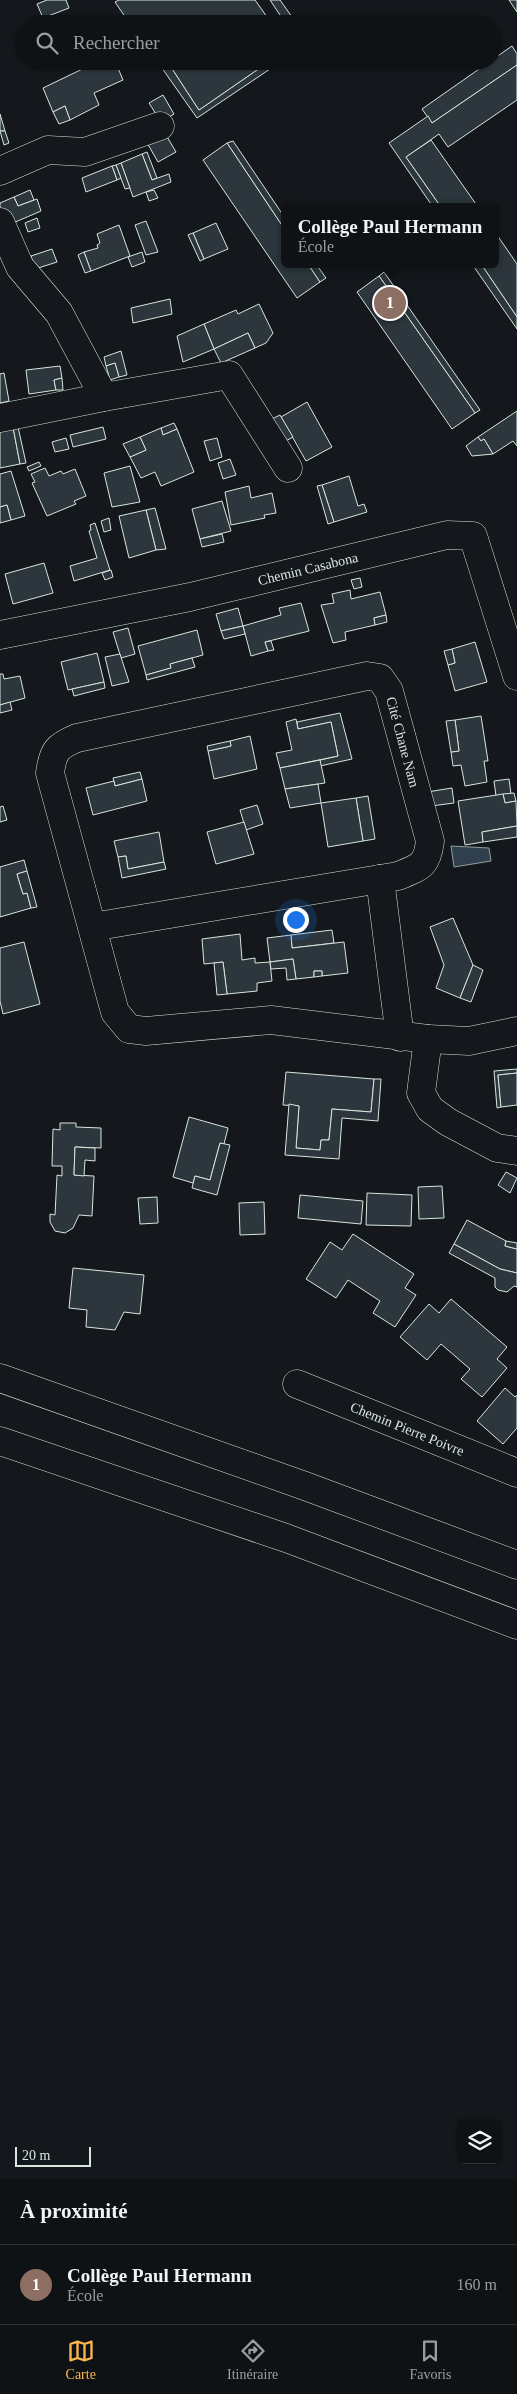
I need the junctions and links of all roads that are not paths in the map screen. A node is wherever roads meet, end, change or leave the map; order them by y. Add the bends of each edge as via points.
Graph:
1 (160, 126) dead end
2 (0, 171) edge
3 (0, 222) edge
4 (104, 397) junction
5 (0, 418) edge
6 (288, 468) dead end
7 (0, 635) edge
8 (517, 676) edge
9 (380, 879) junction
10 (92, 927) junction
11 (517, 1031) edge
12 (400, 1036) junction
13 (428, 1039) junction
14 (510, 1153) edge
15 (0, 1378) edge
16 (297, 1384) dead end
17 (0, 1441) edge
18 (517, 1473) edge
19 (517, 1564) edge
20 (517, 1625) edge

1 - 2 main road via 85,152 48,150
3 - 4 main road via 20,267 60,313
4 - 5 main road
4 - 6 main road via 228,375
7 - 8 main road, Chemin Casabona via 190,597 447,534 472,536
9 - 10 main road, Cité Chane Nam
9 - 10 main road, Cité Chane Nam via 417,868 428,857 430,841 389,691 380,678 367,676 77,738 62,744 52,756 50,773
9 - 12 main road
10 - 12 main road, Cité Chane Nam via 115,1012 129,1030 146,1032 271,1020
11 - 13 main road, Cité Chane Nam via 469,1041
12 - 13 main road, Cité Chane Nam
13 - 14 main road via 421,1093 430,1109 448,1122
15 - 19 main road
16 - 18 main road, Chemin Pierre Poivre
17 - 20 main road via 286,1538

